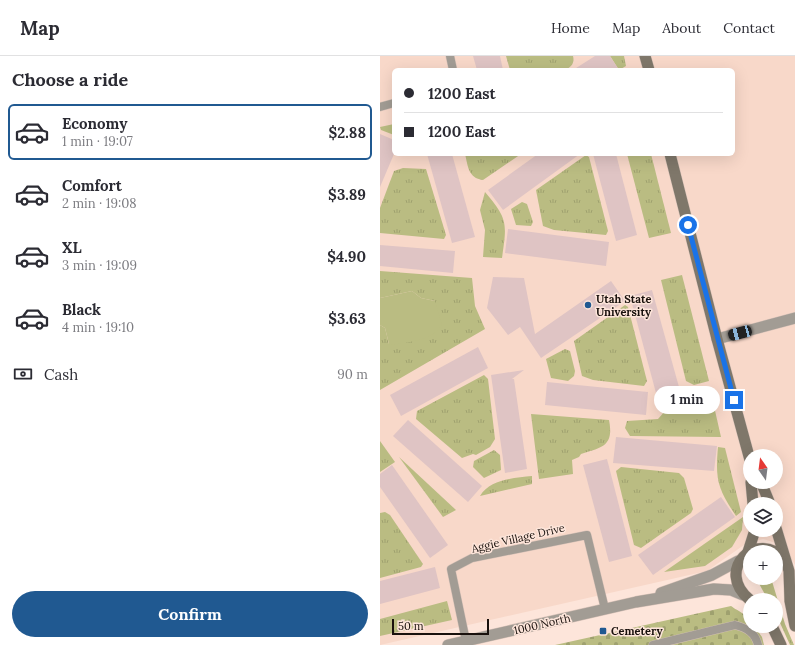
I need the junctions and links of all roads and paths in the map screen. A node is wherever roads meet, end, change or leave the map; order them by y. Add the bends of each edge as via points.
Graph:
1 (450, 56) edge
2 (645, 56) edge
3 (453, 68) edge
4 (648, 68) edge
5 (392, 104) edge
6 (380, 107) edge
7 (671, 156) edge
8 (795, 318) edge
9 (717, 340) junction
10 (747, 449) edge
11 (779, 537) edge
12 (743, 556) edge
13 (785, 560) joint
14 (738, 561) junction
15 (745, 593) edge
16 (743, 595) edge
17 (636, 602) junction
18 (605, 609) junction
19 (795, 626) edge
20 (775, 633) edge
21 (466, 641) junction
22 (448, 645) edge
23 (653, 645) edge
24 (758, 645) edge
25 (781, 645) edge

1 - 3 lane
2 - 4 main road
5 - 6 lane
7 - 9 main road
8 - 9 street
9 - 10 main road
11 - 13 main road
12 - 14 main road
13 - 19 main road via 789,571 790,601
14 - 15 main road via 736,579
14 - 17 street, 1000 North via 712,575
16 - 17 street, 1000 North via 731,590 714,589
17 - 18 street, 1000 North
18 - 21 street, 1000 North
18 - 21 lane, Aggie Village Drive via 588,535 472,558 451,570
20 - 25 main road
21 - 22 street, 1000 North
23 - 24 lane via 734,626 746,628

